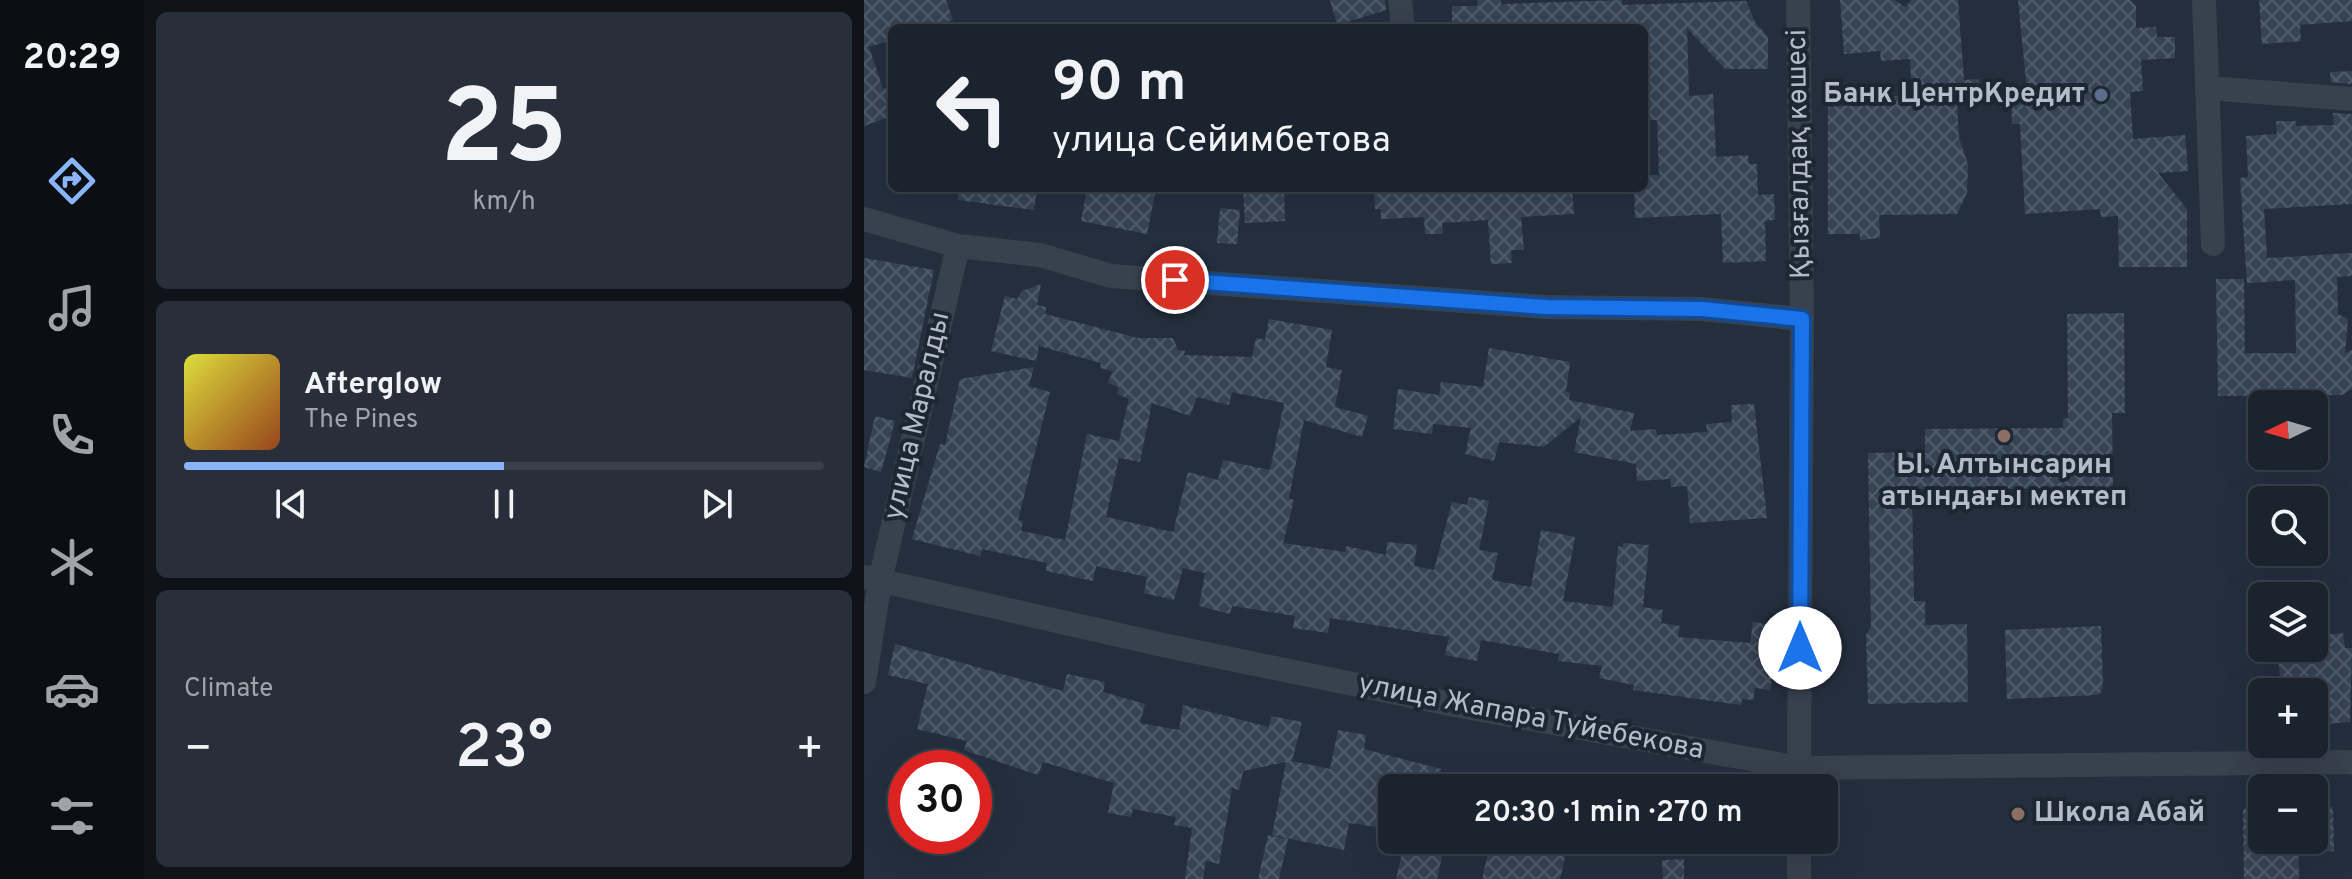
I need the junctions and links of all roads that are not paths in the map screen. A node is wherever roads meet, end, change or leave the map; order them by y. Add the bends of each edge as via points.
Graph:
1 (1400, 0) edge
2 (1798, 0) edge
3 (2204, 0) edge
4 (1403, 24) edge
5 (2207, 88) junction
6 (2352, 99) edge
7 (864, 219) edge
8 (2213, 244) dead end
9 (958, 246) junction
10 (1802, 319) junction
11 (872, 579) edge
12 (864, 682) edge
13 (2352, 762) edge
14 (1780, 774) edge
15 (1799, 774) edge
16 (1838, 777) edge
17 (1799, 854) edge
18 (1799, 879) edge

1 - 4 street
2 - 10 street, Қызғалдақ көшесі
3 - 5 street
5 - 6 street
5 - 8 street
7 - 9 street
9 - 10 street via 1040,255 1111,276
9 - 11 street, улица Маралды
10 - 15 street, Қызғалдақ көшесі
11 - 12 street, улица Маралды
11 - 14 street, улица Жапара Туйебекова
13 - 16 street, улица Жапара Туйебекова
17 - 18 street

